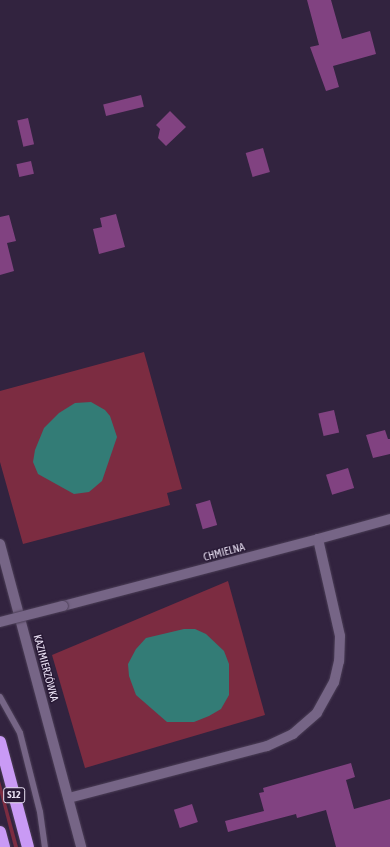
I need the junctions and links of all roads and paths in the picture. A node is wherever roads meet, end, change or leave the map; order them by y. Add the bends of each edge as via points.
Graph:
1 (390, 518) edge
2 (318, 539) junction
3 (0, 544) edge
4 (0, 622) edge
5 (0, 697) edge
6 (0, 742) edge
7 (69, 798) junction
8 (0, 832) edge
9 (4, 847) edge
10 (28, 847) edge
11 (45, 847) edge
12 (81, 847) edge

1 - 2 street, CHMIELNA
2 - 4 street, CHMIELNA, bridge
2 - 7 street via 340,636 339,661 334,682 317,713 293,734 267,746
3 - 7 street, KAZIMIERZÓWKA
5 - 11 lane via 20,733 40,812
6 - 10 highway, S12
7 - 12 street, KAZIMIERZÓWKA
8 - 9 highway

